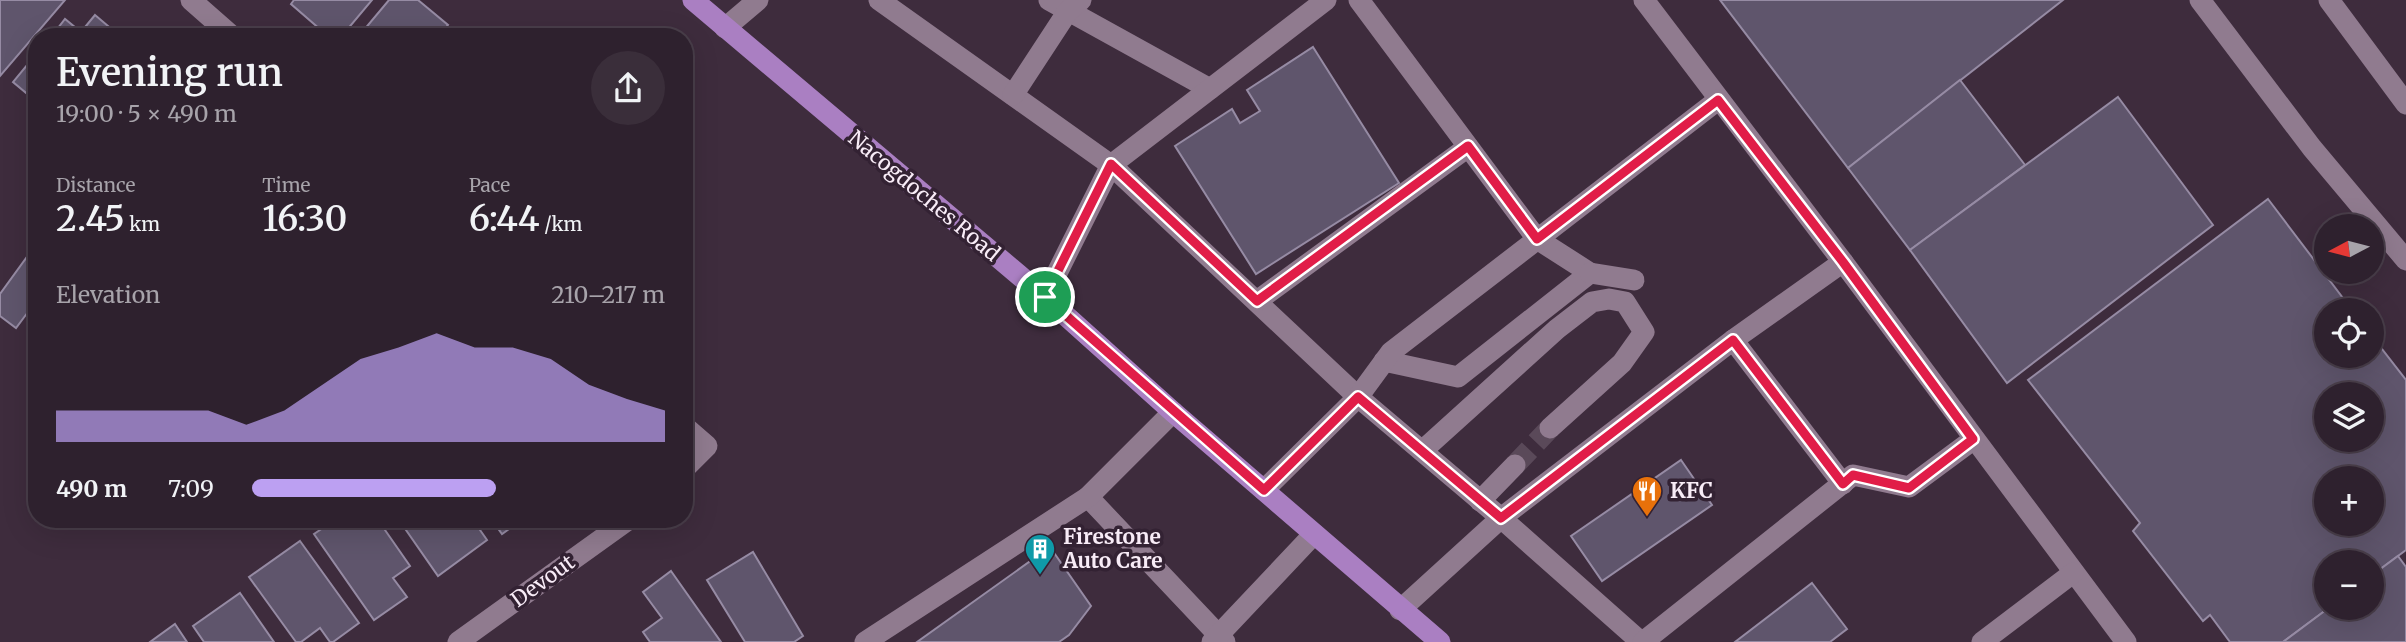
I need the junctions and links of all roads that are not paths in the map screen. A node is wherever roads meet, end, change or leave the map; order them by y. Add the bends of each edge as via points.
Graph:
1 (191, 0) edge
2 (692, 0) edge
3 (758, 0) edge
4 (879, 0) edge
5 (1049, 0) edge
6 (1326, 0) edge
7 (1359, 0) edge
8 (1644, 0) edge
9 (2200, 0) edge
10 (2329, 0) edge
11 (1075, 5) edge
12 (223, 28) edge
13 (725, 28) junction
14 (1210, 89) junction
15 (1013, 95) junction
16 (1718, 100) junction
17 (2406, 104) edge
18 (1468, 146) junction
19 (1111, 164) junction
20 (1537, 239) junction
21 (2406, 260) edge
22 (1843, 262) junction
23 (1591, 273) junction
24 (1634, 279) dead end
25 (1045, 297) junction
26 (1257, 301) junction
27 (1733, 340) junction
28 (1384, 361) junction
29 (1358, 397) junction
30 (1173, 412) junction
31 (1550, 428) tunnel mouth
32 (693, 434) edge
33 (1973, 439) junction
34 (1422, 451) junction
35 (693, 460) edge
36 (1515, 465) tunnel mouth
37 (1843, 484) junction
38 (1264, 490) junction
39 (1088, 497) junction
40 (1480, 501) junction
41 (1501, 518) junction
42 (617, 528) edge
43 (1314, 534) junction
44 (2073, 573) junction
45 (1400, 610) junction
46 (1219, 640) edge
47 (458, 642) edge
48 (865, 642) edge
49 (1440, 642) edge
50 (1642, 642) edge
51 (1982, 642) edge
52 (2126, 642) edge

1 - 12 street
2 - 13 main road, Nacogdoches Road
3 - 13 street
4 - 15 street
5 - 11 street
6 - 14 street
7 - 18 street
8 - 16 street
9 - 21 street via 2312,148
10 - 17 street
11 - 14 street
11 - 15 street
13 - 25 main road, Nacogdoches Road
14 - 19 street
15 - 19 street
16 - 20 street
16 - 22 street
18 - 20 street
18 - 26 street
19 - 25 street
19 - 26 street
20 - 23 street
20 - 28 street
22 - 27 street
22 - 33 street
23 - 24 street
23 - 28 street via 1458,377
25 - 30 main road, Nacogdoches Road
26 - 29 street
27 - 37 street
27 - 41 street
28 - 29 street
29 - 34 street
29 - 38 street
30 - 38 main road, Nacogdoches Road
30 - 39 street
31 - 34 street via 1622,363 1644,332 1625,302 1592,302
32 - 35 street via 707,446
33 - 37 street via 1909,488 1853,475
33 - 44 street
34 - 40 street
36 - 40 street
37 - 50 street
38 - 43 main road, Nacogdoches Road
39 - 46 street
39 - 48 street
40 - 41 street
41 - 45 street
41 - 50 street
42 - 47 street, Devout
43 - 45 main road, Nacogdoches Road
43 - 46 street
44 - 51 street
44 - 52 street
45 - 49 main road, Nacogdoches Road

